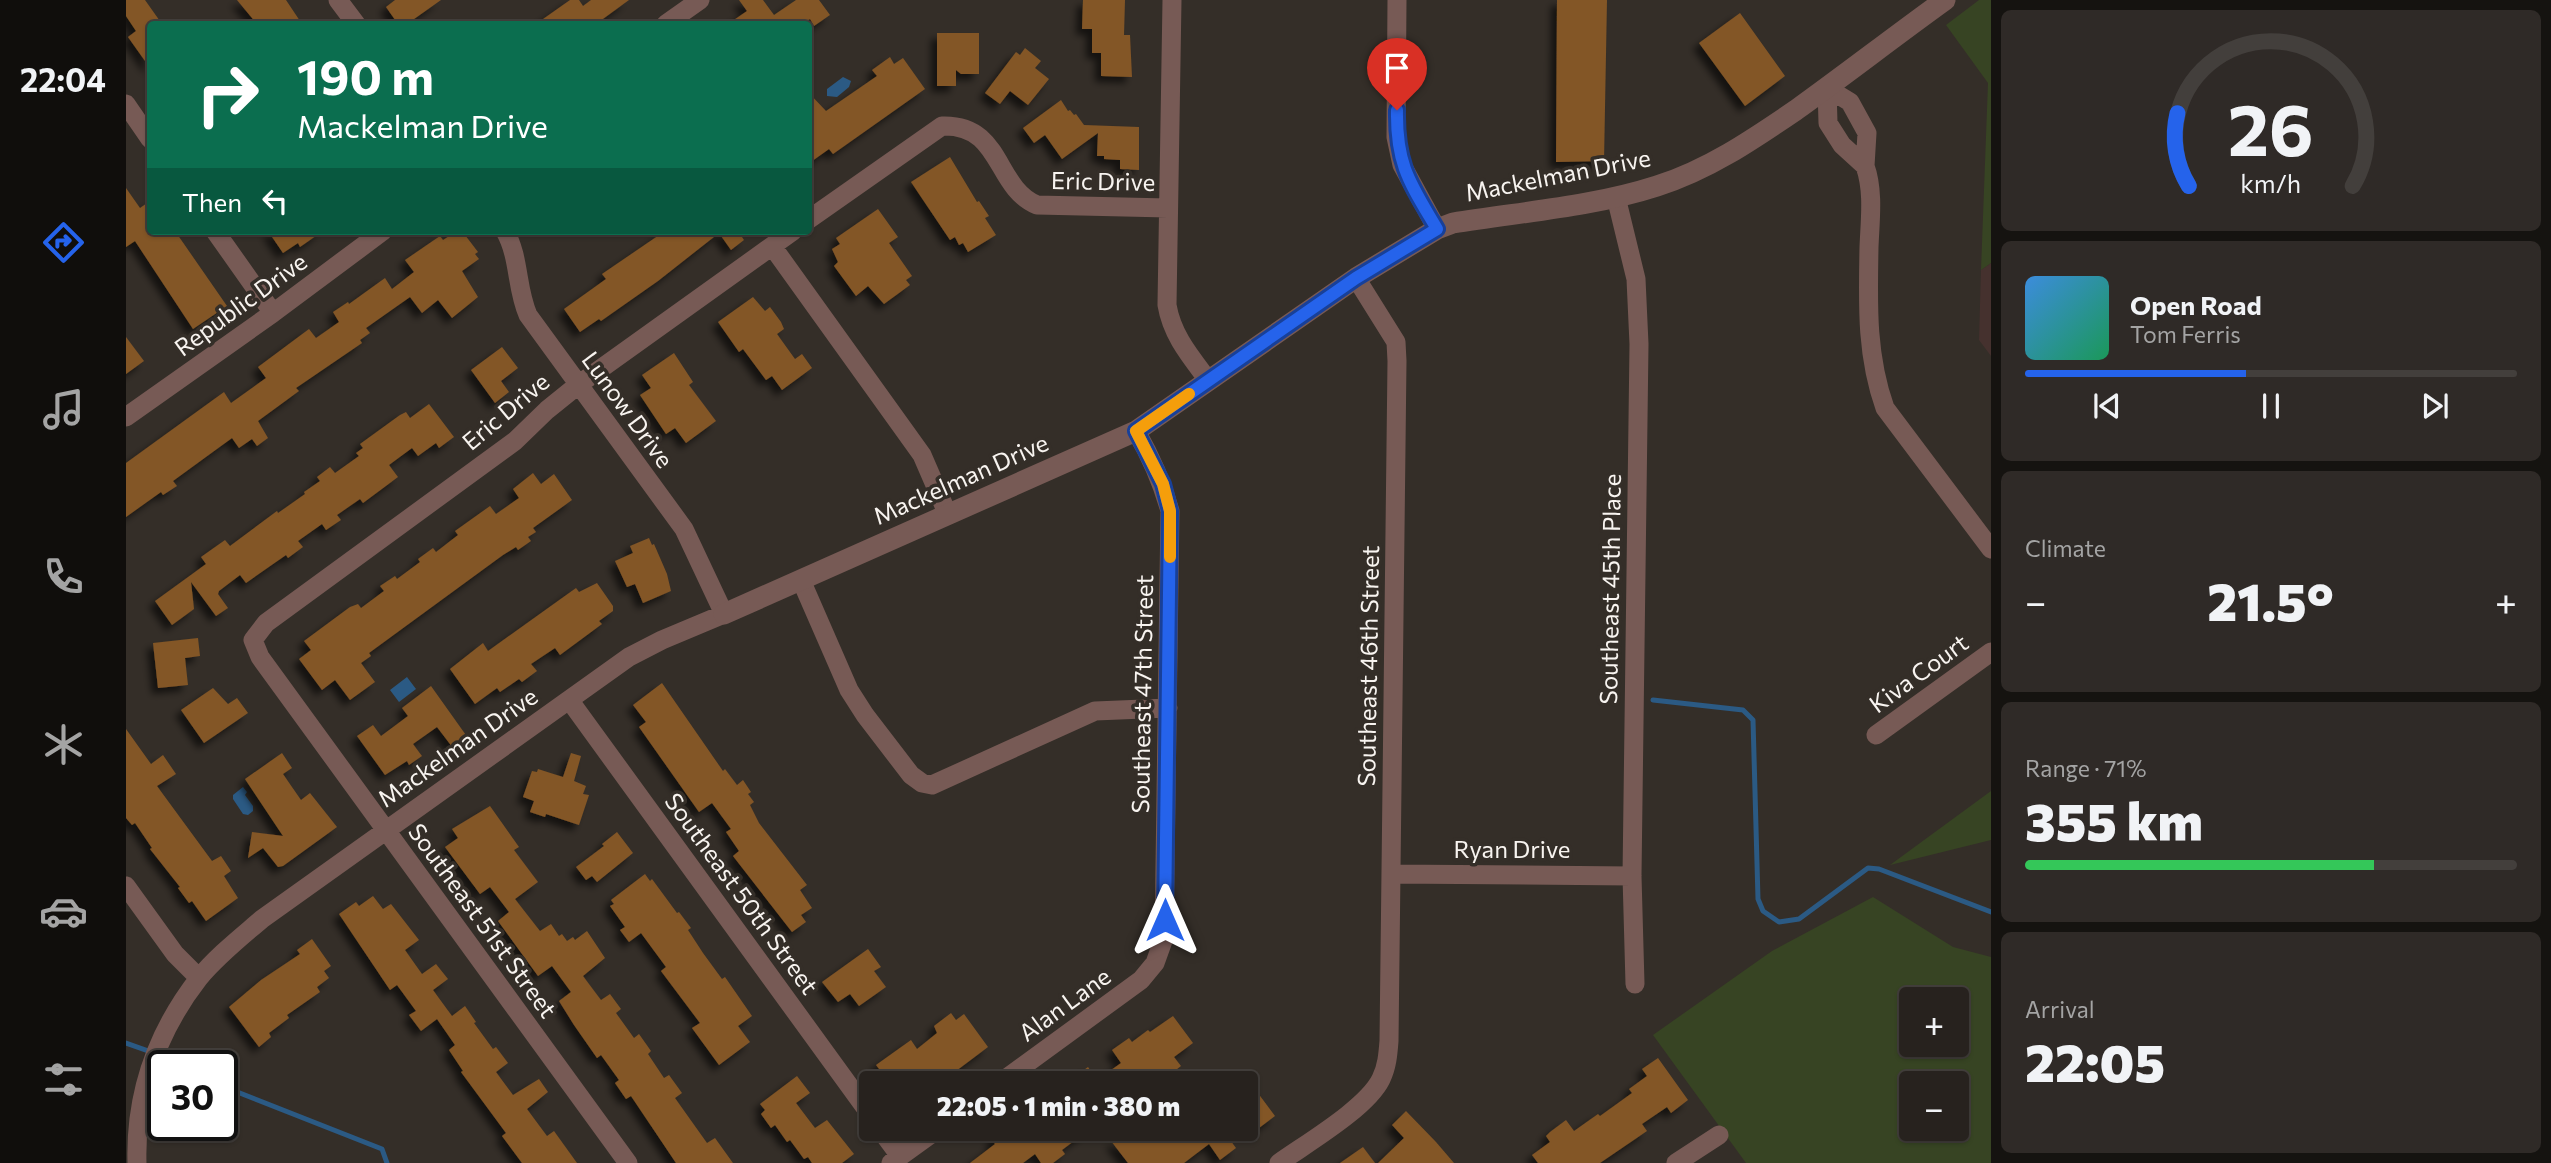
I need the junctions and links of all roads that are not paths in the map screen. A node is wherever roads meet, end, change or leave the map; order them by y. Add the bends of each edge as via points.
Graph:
1 (338, 0) edge
2 (700, 0) edge
3 (1172, 0) edge
4 (1397, 0) edge
5 (1945, 0) edge
6 (354, 21) edge
7 (670, 21) edge
8 (1827, 88) junction
9 (126, 104) edge
10 (1860, 120) junction
11 (147, 135) edge
12 (1837, 136) junction
13 (1865, 166) junction
14 (1616, 197) junction
15 (1168, 208) junction
16 (812, 217) edge
17 (1437, 229) junction
18 (218, 235) edge
19 (378, 235) edge
20 (507, 235) edge
21 (787, 235) edge
22 (772, 246) junction
23 (1356, 278) junction
24 (273, 313) junction
25 (1208, 380) junction
26 (578, 384) junction
27 (126, 417) edge
28 (1136, 431) junction
29 (948, 515) junction
30 (1991, 550) edge
31 (801, 580) junction
32 (724, 614) junction
33 (254, 636) joint
34 (1991, 652) edge
35 (570, 701) junction
36 (1168, 708) junction
37 (1876, 735) dead end
38 (387, 831) junction
39 (1391, 874) junction
40 (1632, 876) junction
41 (126, 886) edge
42 (1155, 963) joint
43 (199, 978) junction
44 (1634, 984) dead end
45 (1016, 1071) edge
46 (859, 1099) edge
47 (1719, 1135) dead end
48 (886, 1141) edge
49 (922, 1141) edge
50 (896, 1160) edge
51 (137, 1163) edge
52 (628, 1163) edge
53 (1279, 1163) edge
54 (1676, 1163) edge

1 - 6 street
2 - 7 street
3 - 15 street
4 - 17 street via 1396,137 1402,165
5 - 8 street, Mackelman Drive
8 - 10 street via 1850,102
8 - 12 street via 1828,122
8 - 14 street, Mackelman Drive via 1719,159 1658,186
9 - 11 street
10 - 12 street
10 - 13 street via 1867,133
12 - 13 street
13 - 30 street via 1870,202 1868,327 1878,388 1885,408
14 - 17 street, Mackelman Drive
14 - 40 street, Southeast 45th Place via 1636,279 1639,321
15 - 16 street, Eric Drive via 1037,205 1027,201 979,135 968,128 942,126
15 - 25 street via 1170,321
17 - 23 street, Mackelman Drive
18 - 24 street
19 - 24 street, Republic Drive
20 - 26 street, Lunow Drive via 528,315
21 - 22 street, Eric Drive
22 - 26 street, Eric Drive
22 - 29 street via 922,455
23 - 25 street, Mackelman Drive
23 - 39 street, Southeast 46th Street via 1396,342
24 - 27 street, Republic Drive
25 - 28 street, Mackelman Drive
26 - 32 street, Lunow Drive via 690,538
26 - 33 street, Eric Drive via 515,441 272,618
28 - 29 street, Mackelman Drive
28 - 36 street, Southeast 47th Street via 1163,484 1170,511
29 - 31 street, Mackelman Drive
31 - 32 street, Mackelman Drive
31 - 36 street via 849,690 883,742 922,783 932,785 1095,711
32 - 35 street, Mackelman Drive via 629,657
33 - 38 street, Southeast 51st Street via 260,657
34 - 37 street, Kiva Court
35 - 38 street, Mackelman Drive
35 - 46 street, Southeast 50th Street
36 - 42 street, Southeast 47th Street via 1165,920
38 - 43 street, Mackelman Drive via 262,919
38 - 52 street, Southeast 51st Street
39 - 40 street, Ryan Drive
39 - 53 street, Southeast 46th Street via 1386,1067 1365,1101
40 - 44 street, Southeast 45th Place
41 - 43 street via 175,954
42 - 45 street, Alan Lane via 1141,980
43 - 51 street, Mackelman Drive via 162,1036 152,1061 138,1120
47 - 54 street
48 - 50 street
49 - 50 street

